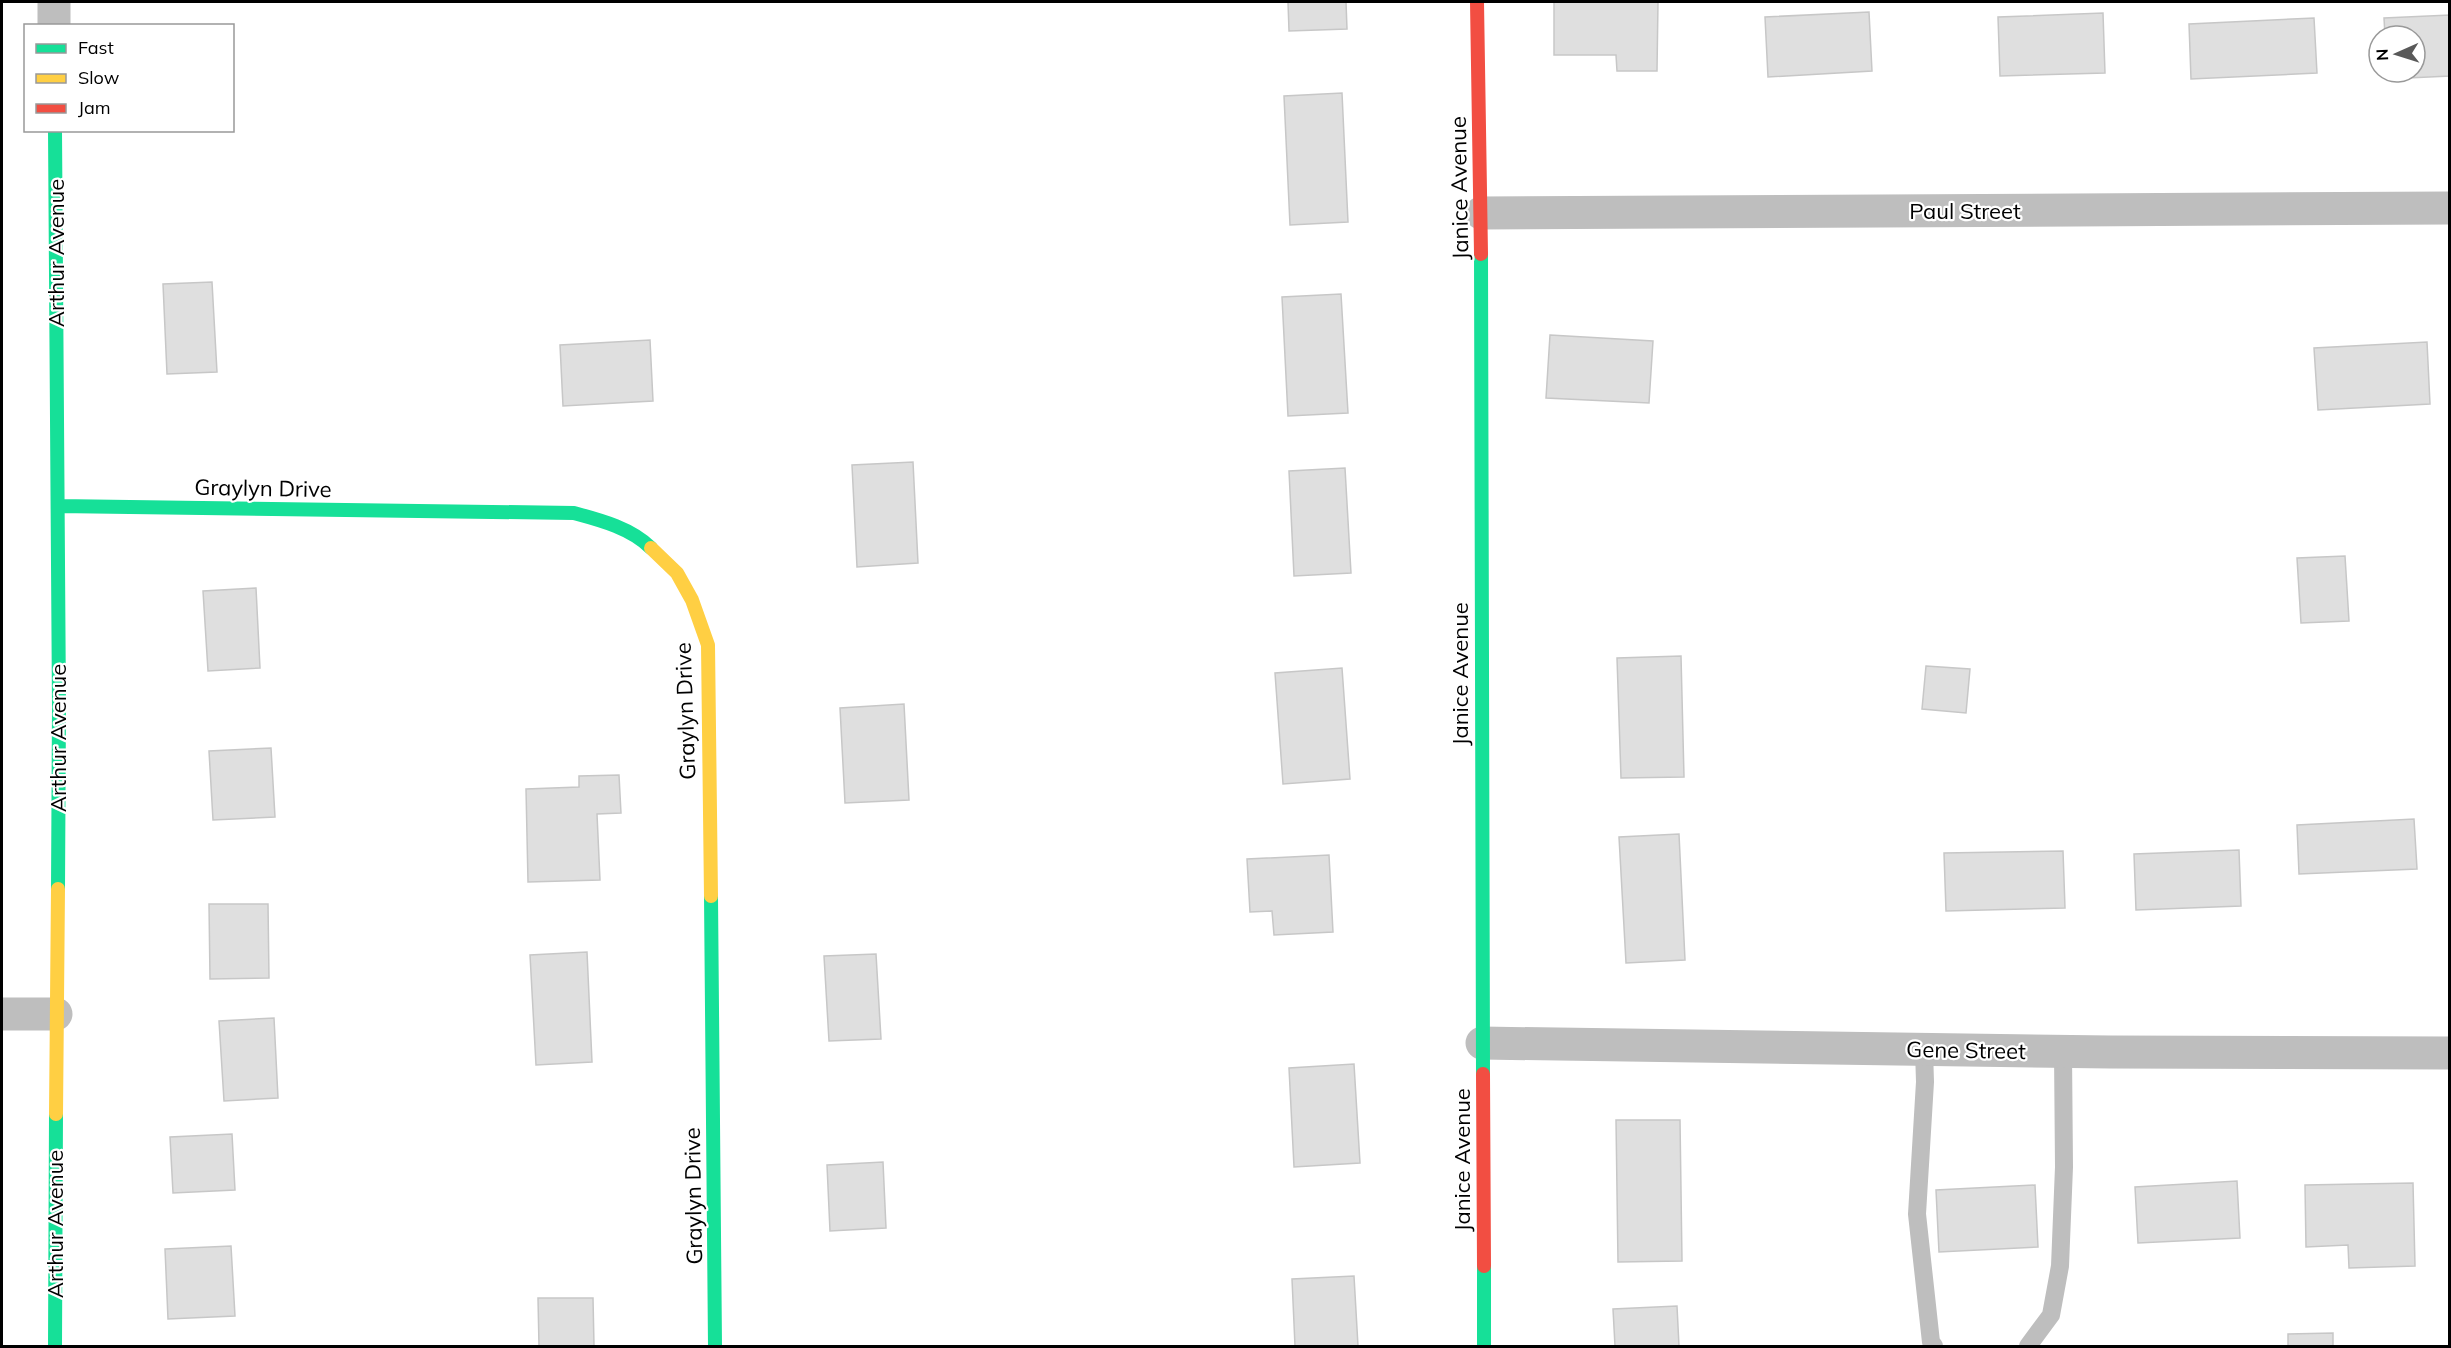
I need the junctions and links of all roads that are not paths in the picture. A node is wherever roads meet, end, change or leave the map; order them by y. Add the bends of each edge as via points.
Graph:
1 (54, 2) edge
2 (1477, 2) edge
3 (54, 24) edge
4 (55, 132) edge
5 (2450, 208) edge
6 (1481, 213) junction
7 (58, 507) junction
8 (2, 1014) edge
9 (56, 1014) junction
10 (1482, 1043) junction
11 (1924, 1050) junction
12 (2063, 1052) junction
13 (2450, 1053) edge
14 (55, 1347) edge
15 (715, 1347) edge
16 (1484, 1347) edge
17 (1934, 1347) edge
18 (2028, 1347) edge

1 - 3 street
2 - 6 street, Janice Avenue
4 - 7 street, Arthur Avenue
5 - 6 street, Paul Street
6 - 10 street, Janice Avenue
7 - 9 street, Arthur Avenue
7 - 15 street, Graylyn Drive via 574,513 605,521 645,542 677,573 692,600 708,645
8 - 9 street
9 - 14 street, Arthur Avenue
10 - 11 street, Gene Street
10 - 16 street, Janice Avenue
11 - 12 street, Gene Street
11 - 17 lane via 1917,1214
12 - 13 street, Gene Street
12 - 18 lane via 2060,1266 2051,1315

